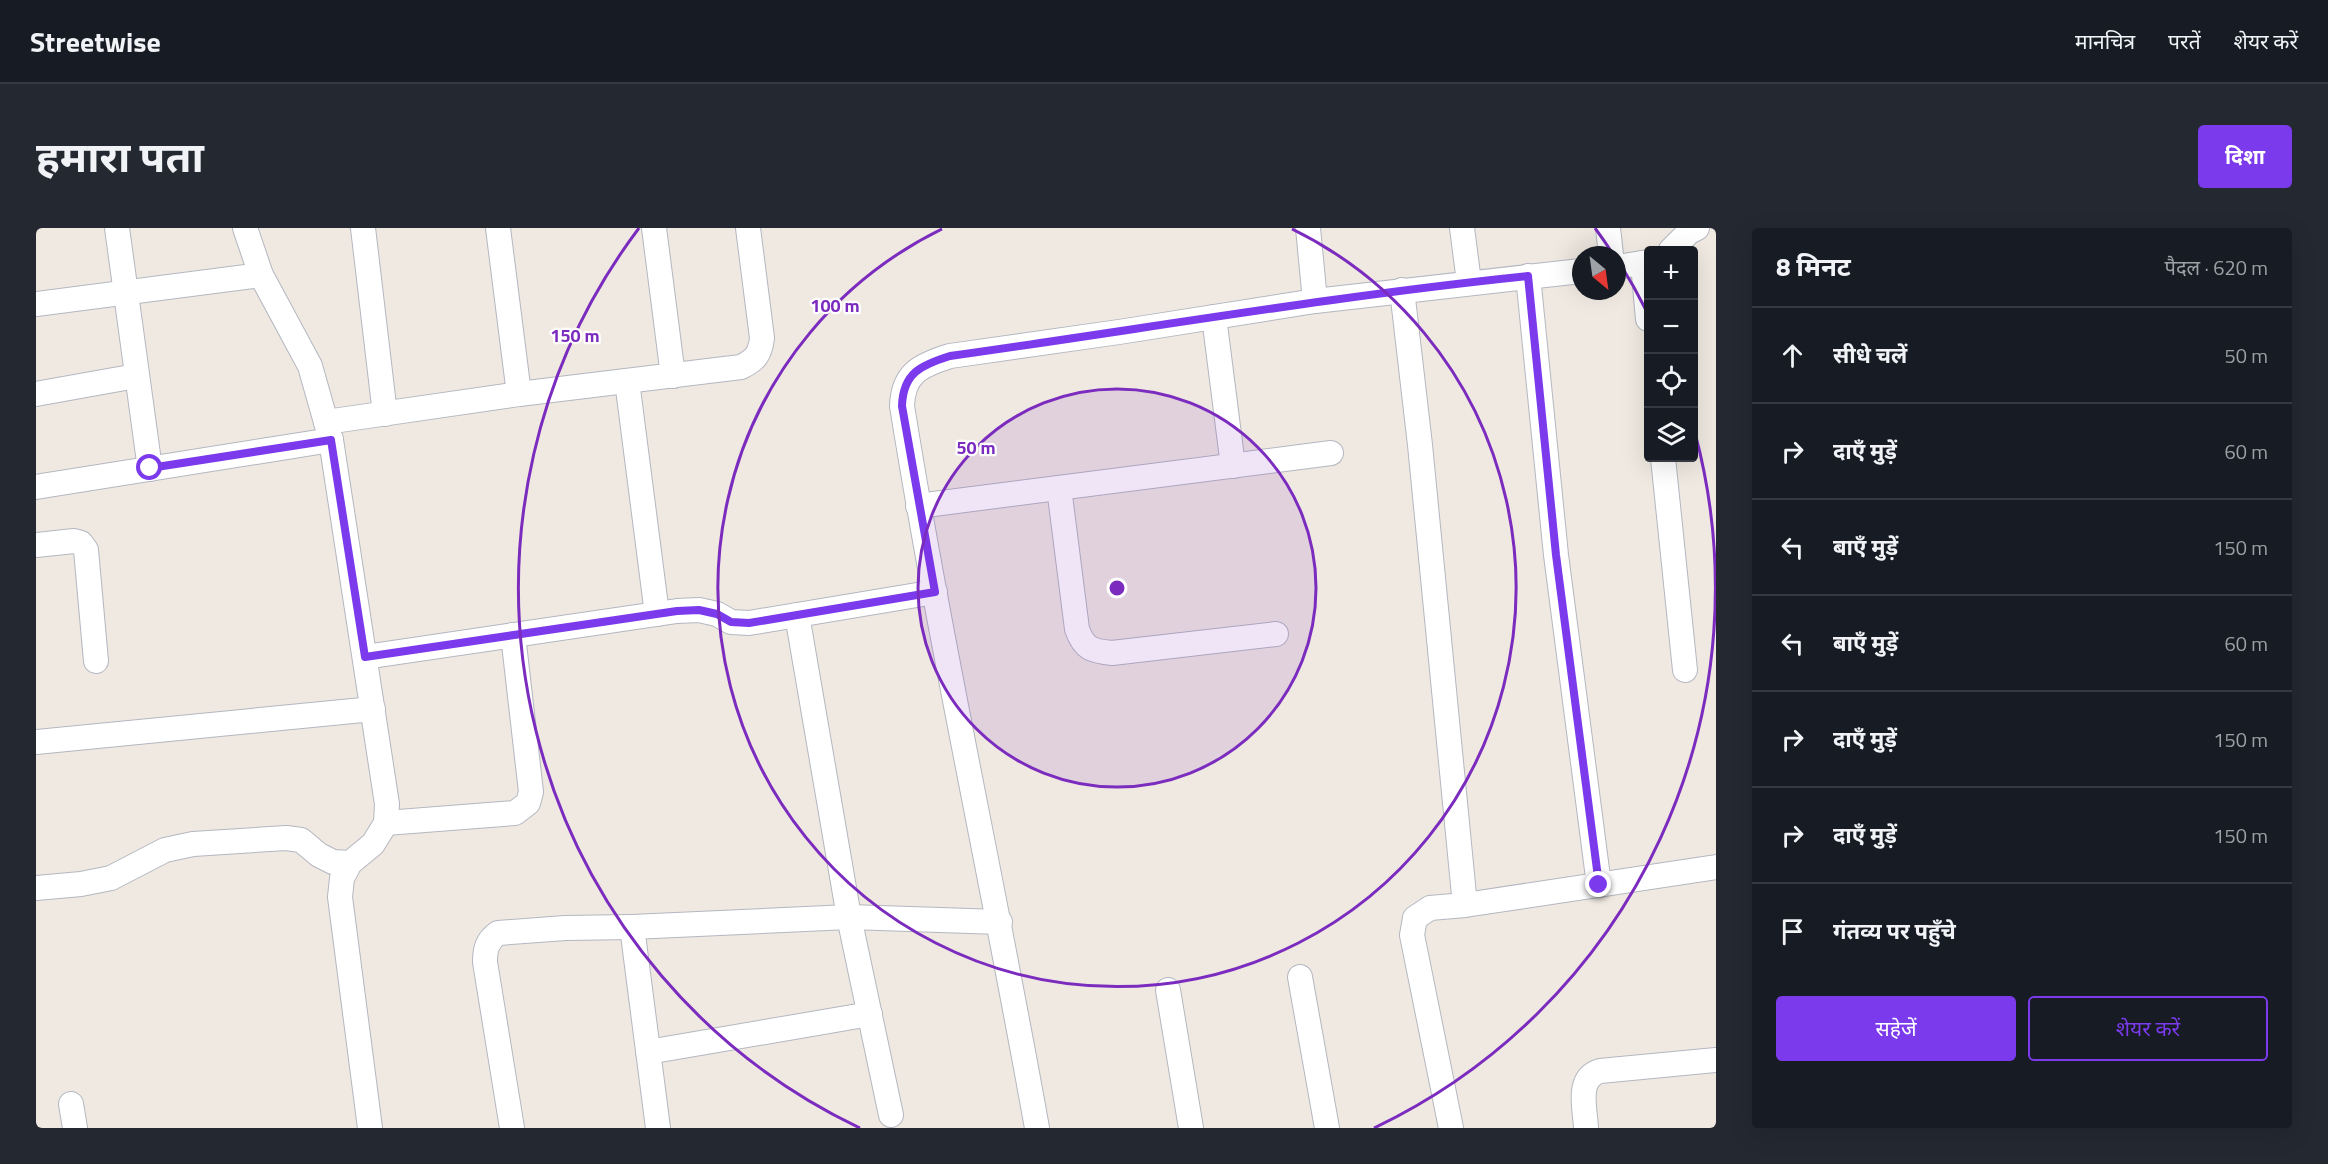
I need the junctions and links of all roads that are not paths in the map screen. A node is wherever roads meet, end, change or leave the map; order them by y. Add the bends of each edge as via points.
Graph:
1 (117, 228) edge
2 (246, 228) edge
3 (363, 228) edge
4 (498, 228) edge
5 (654, 228) edge
6 (748, 228) edge
7 (1308, 228) edge
8 (1462, 228) edge
9 (1608, 228) edge
10 (1697, 228) edge
11 (1610, 246) edge
12 (1675, 246) edge
13 (1644, 262) edge
14 (1626, 265) edge
15 (1572, 272) edge
16 (261, 275) junction
17 (1528, 276) junction
18 (1468, 282) junction
19 (1402, 290) junction
20 (124, 292) junction
21 (1315, 301) junction
22 (36, 304) edge
23 (1214, 317) junction
24 (136, 376) junction
25 (673, 376) junction
26 (627, 381) junction
27 (36, 394) edge
28 (519, 394) junction
29 (386, 414) junction
30 (328, 431) junction
31 (1331, 453) dead end
32 (1663, 462) edge
33 (1233, 465) junction
34 (150, 468) junction
35 (36, 487) edge
36 (1059, 488) junction
37 (918, 506) junction
38 (36, 545) edge
39 (935, 592) junction
40 (657, 614) junction
41 (797, 615) junction
42 (1275, 634) dead end
43 (513, 635) junction
44 (365, 657) junction
45 (96, 661) dead end
46 (1685, 669) dead end
47 (373, 710) junction
48 (36, 742) edge
49 (386, 823) junction
50 (350, 863) junction
51 (1716, 867) edge
52 (1599, 885) junction
53 (36, 888) edge
54 (1465, 905) junction
55 (849, 917) junction
56 (1000, 922) junction
57 (632, 927) junction
58 (1300, 977) dead end
59 (1168, 990) dead end
60 (870, 1014) junction
61 (648, 1052) junction
62 (1716, 1060) edge
63 (891, 1115) dead end
64 (370, 1128) edge
65 (512, 1128) edge
66 (658, 1128) edge
67 (1037, 1128) edge
68 (1191, 1128) edge
69 (1327, 1128) edge
70 (1451, 1128) edge
71 (1586, 1128) edge

1 - 20 street
2 - 16 street
3 - 29 street
4 - 28 street
5 - 25 street
6 - 25 street via 762,338 760,351 754,360 741,367
7 - 21 street
8 - 18 street
9 - 11 street
10 - 12 street
13 - 14 street
15 - 17 street
16 - 20 street
16 - 30 street via 310,366
17 - 18 street
17 - 52 street via 1556,555
18 - 19 street
19 - 21 street
19 - 54 street
20 - 22 street
20 - 24 street
21 - 23 street
23 - 33 street
23 - 37 street via 950,356 926,363 910,376 902,391
24 - 27 street
24 - 34 street
25 - 26 street
26 - 28 street
26 - 40 street
28 - 29 street
29 - 30 street
30 - 34 street
30 - 44 street
31 - 33 street
32 - 46 street
33 - 36 street
34 - 35 street
36 - 37 street
36 - 42 street via 1077,629 1082,642 1095,651 1112,653
37 - 39 street
38 - 45 street via 74,541 86,550
39 - 41 street
39 - 56 street
40 - 41 street via 699,610 731,622 749,623
40 - 43 street
41 - 55 street
43 - 44 street
43 - 49 street via 531,792 528,803 515,813
44 - 47 street
47 - 48 street
47 - 49 street via 387,804
49 - 50 street via 373,844
50 - 53 street via 333,862 294,838 193,844 165,850 111,878
50 - 64 street via 342,878 340,897
51 - 52 street
52 - 54 street
54 - 70 street via 1430,908 1415,918 1412,935
55 - 56 street
55 - 57 street
55 - 60 street
56 - 67 street
57 - 61 street
57 - 65 street via 509,932 490,939 485,962
58 - 69 street
59 - 68 street
60 - 61 street
60 - 63 street
61 - 66 street
62 - 71 street via 1591,1073 1584,1085

